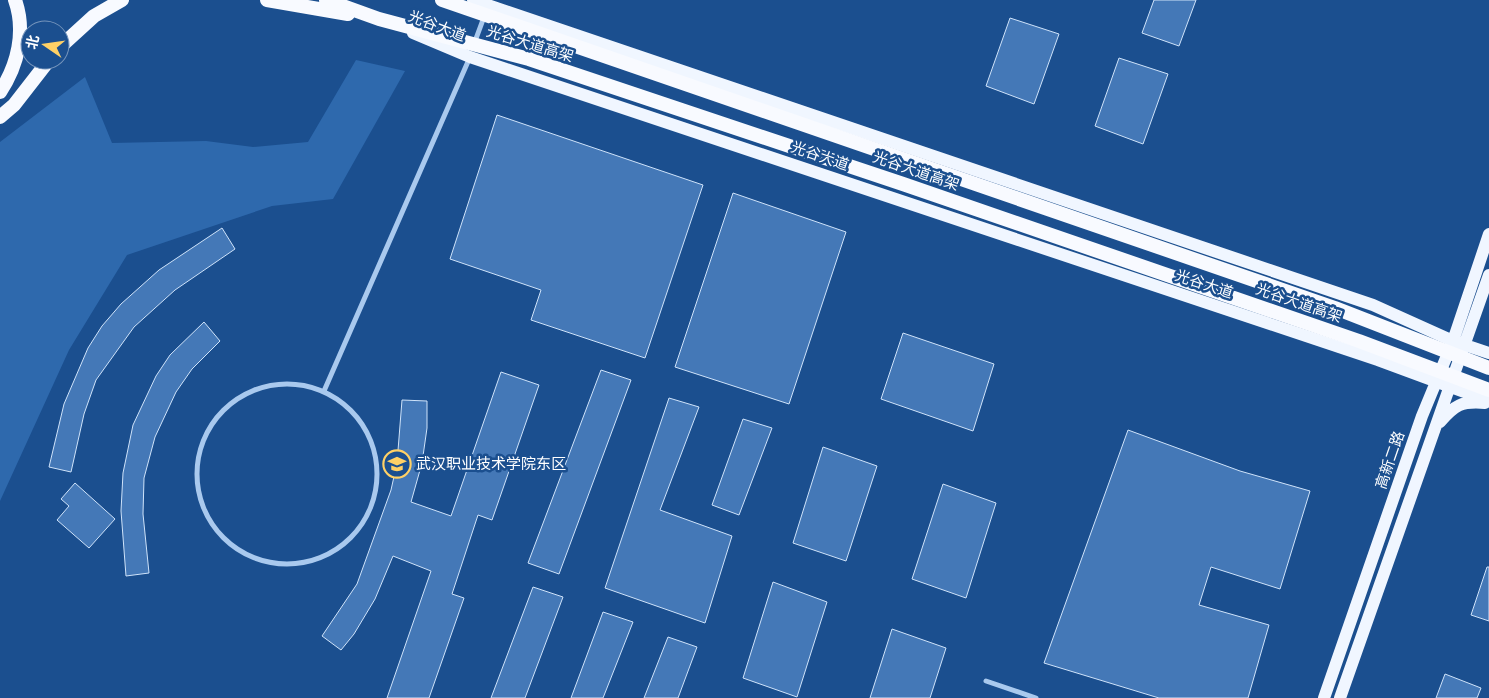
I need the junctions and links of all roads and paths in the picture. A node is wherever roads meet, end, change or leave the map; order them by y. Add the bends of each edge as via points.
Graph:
1 (15, 0) edge
2 (122, 0) edge
3 (267, 0) edge
4 (311, 0) edge
5 (326, 0) edge
6 (442, 0) edge
7 (473, 0) edge
8 (489, 3) edge
9 (379, 19) junction
10 (70, 38) edge
11 (470, 57) junction
12 (41, 70) edge
13 (0, 92) edge
14 (0, 117) edge
15 (1489, 234) edge
16 (1489, 275) edge
17 (1453, 340) junction
18 (1466, 345) junction
19 (1489, 353) edge
20 (1489, 368) edge
21 (1435, 380) junction
22 (1451, 386) junction
23 (1489, 390) edge
24 (324, 391) junction
25 (1489, 402) edge
26 (1436, 426) junction
27 (986, 681) dead end
28 (1036, 698) edge
29 (1324, 698) edge
30 (1340, 698) edge

1 - 13 highway via 19,23 16,61
2 - 10 highway via 94,16
3 - 9 highway, bridge
4 - 11 main road, 光谷大道 via 419,36
5 - 9 highway, 光谷大道高架, bridge
6 - 20 highway, 光谷大道高架, bridge via 1335,308
7 - 8 main road
8 - 11 street
8 - 17 main road via 1372,305
9 - 23 highway, 光谷大道高架, bridge via 529,59 660,102 1341,334
11 - 21 main road, 光谷大道
11 - 24 street
12 - 14 highway via 14,106
15 - 17 main road, 高新二路
16 - 18 main road
17 - 18 main road
17 - 21 main road, 高新二路
18 - 19 main road
18 - 22 main road
21 - 22 main road, 光谷大道
21 - 29 main road, 高新二路
22 - 25 main road, 光谷大道
22 - 26 main road
24 - 24 street via 350,408 368,434 377,464 374,495 362,523 341,546 313,560 282,564 254,558 230,544 210,522 199,496 197,467 204,439 219,414 241,396 267,385 296,384
25 - 26 main road via 1462,403
26 - 30 main road
27 - 28 street

